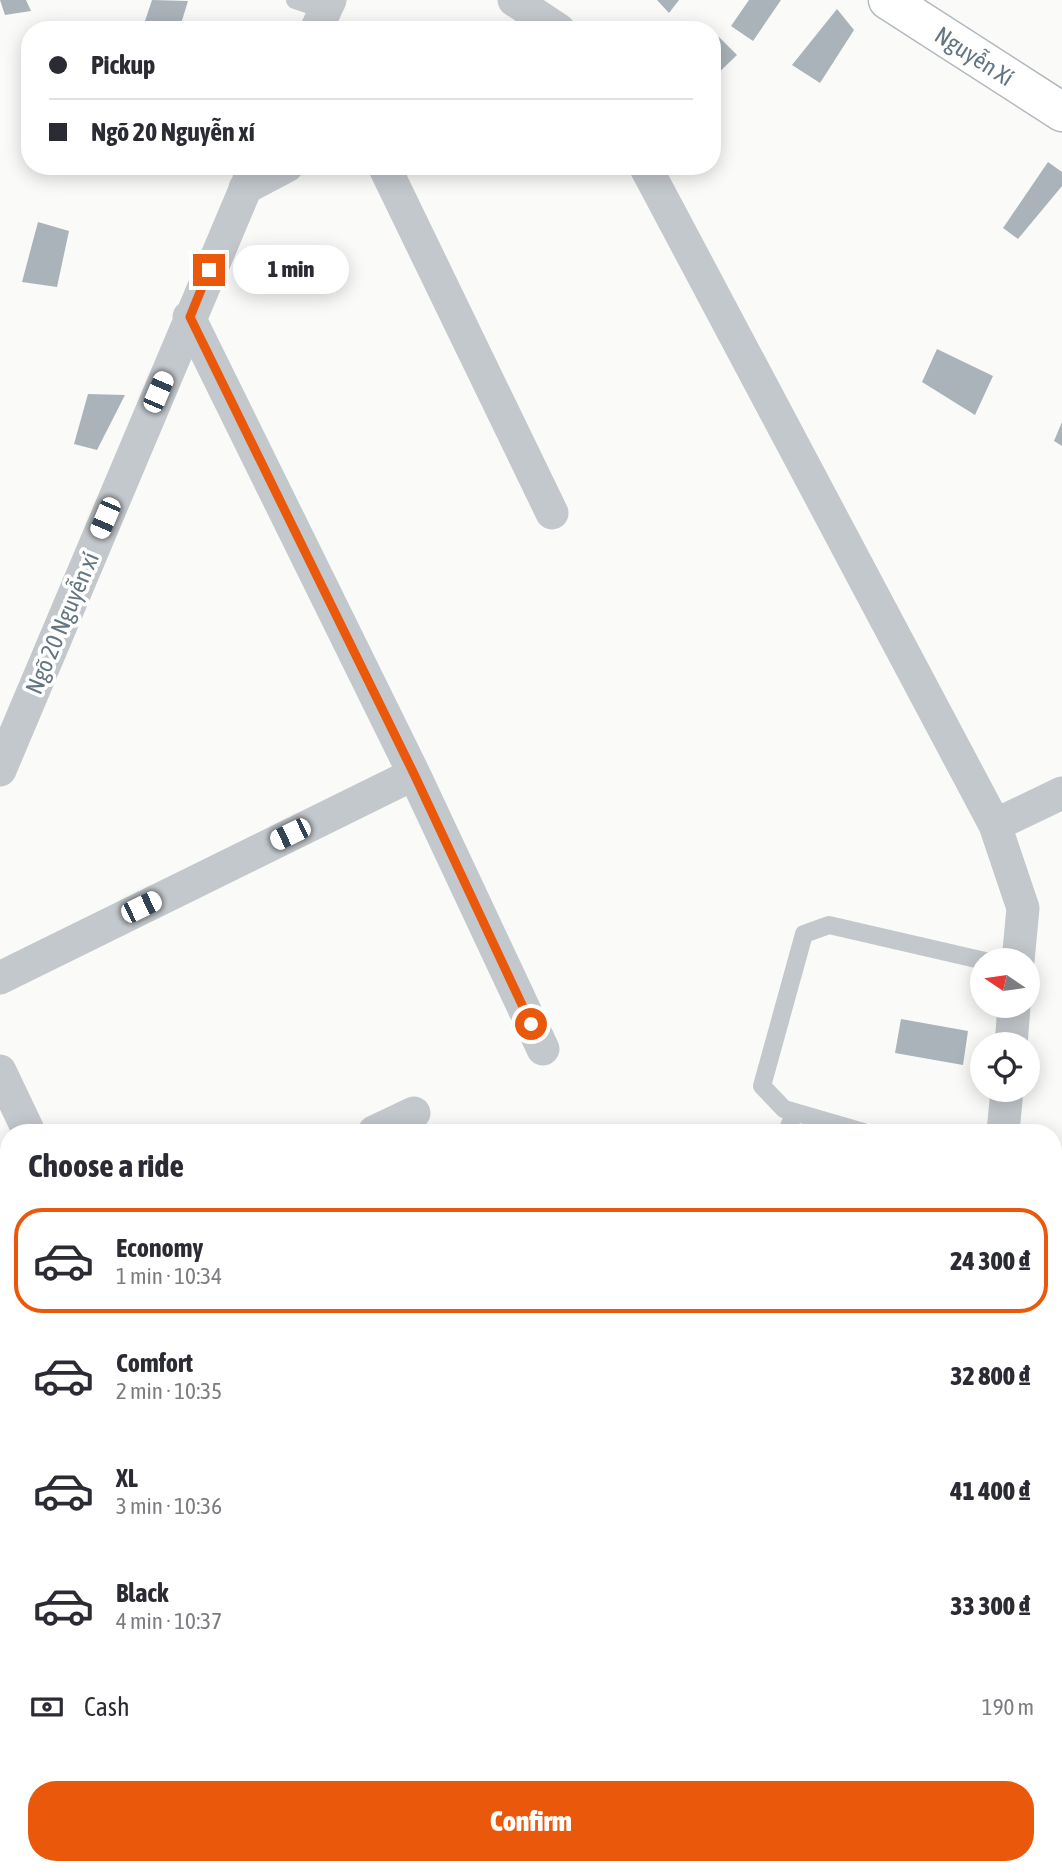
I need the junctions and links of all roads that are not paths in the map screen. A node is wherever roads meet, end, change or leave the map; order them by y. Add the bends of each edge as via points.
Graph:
1 (514, 0) edge
2 (888, 0) edge
3 (544, 21) edge
4 (1062, 112) edge
5 (388, 175) edge
6 (650, 175) edge
7 (250, 177) edge
8 (190, 317) junction
9 (552, 513) dead end
10 (0, 770) edge
11 (414, 774) junction
12 (1062, 793) edge
13 (995, 825) junction
14 (1019, 948) edge
15 (970, 958) edge
16 (0, 978) edge
17 (543, 1048) dead end
18 (0, 1072) edge
19 (1006, 1102) edge
20 (414, 1113) dead end
21 (794, 1113) junction
22 (25, 1124) edge
23 (391, 1124) edge
24 (790, 1124) edge
25 (834, 1124) edge
26 (1004, 1124) edge

1 - 3 street
2 - 4 street, Nguyễn Xí
5 - 9 street
6 - 13 street
7 - 8 street, Ngõ 20 Nguyễn xí
8 - 10 street, Ngõ 20 Nguyễn xí
8 - 11 street
11 - 16 street
11 - 17 street
12 - 13 street
13 - 14 street via 1023,908
15 - 21 lane via 830,925 804,934 762,1086
18 - 22 street
19 - 26 street
20 - 23 street
21 - 24 lane
21 - 25 lane

